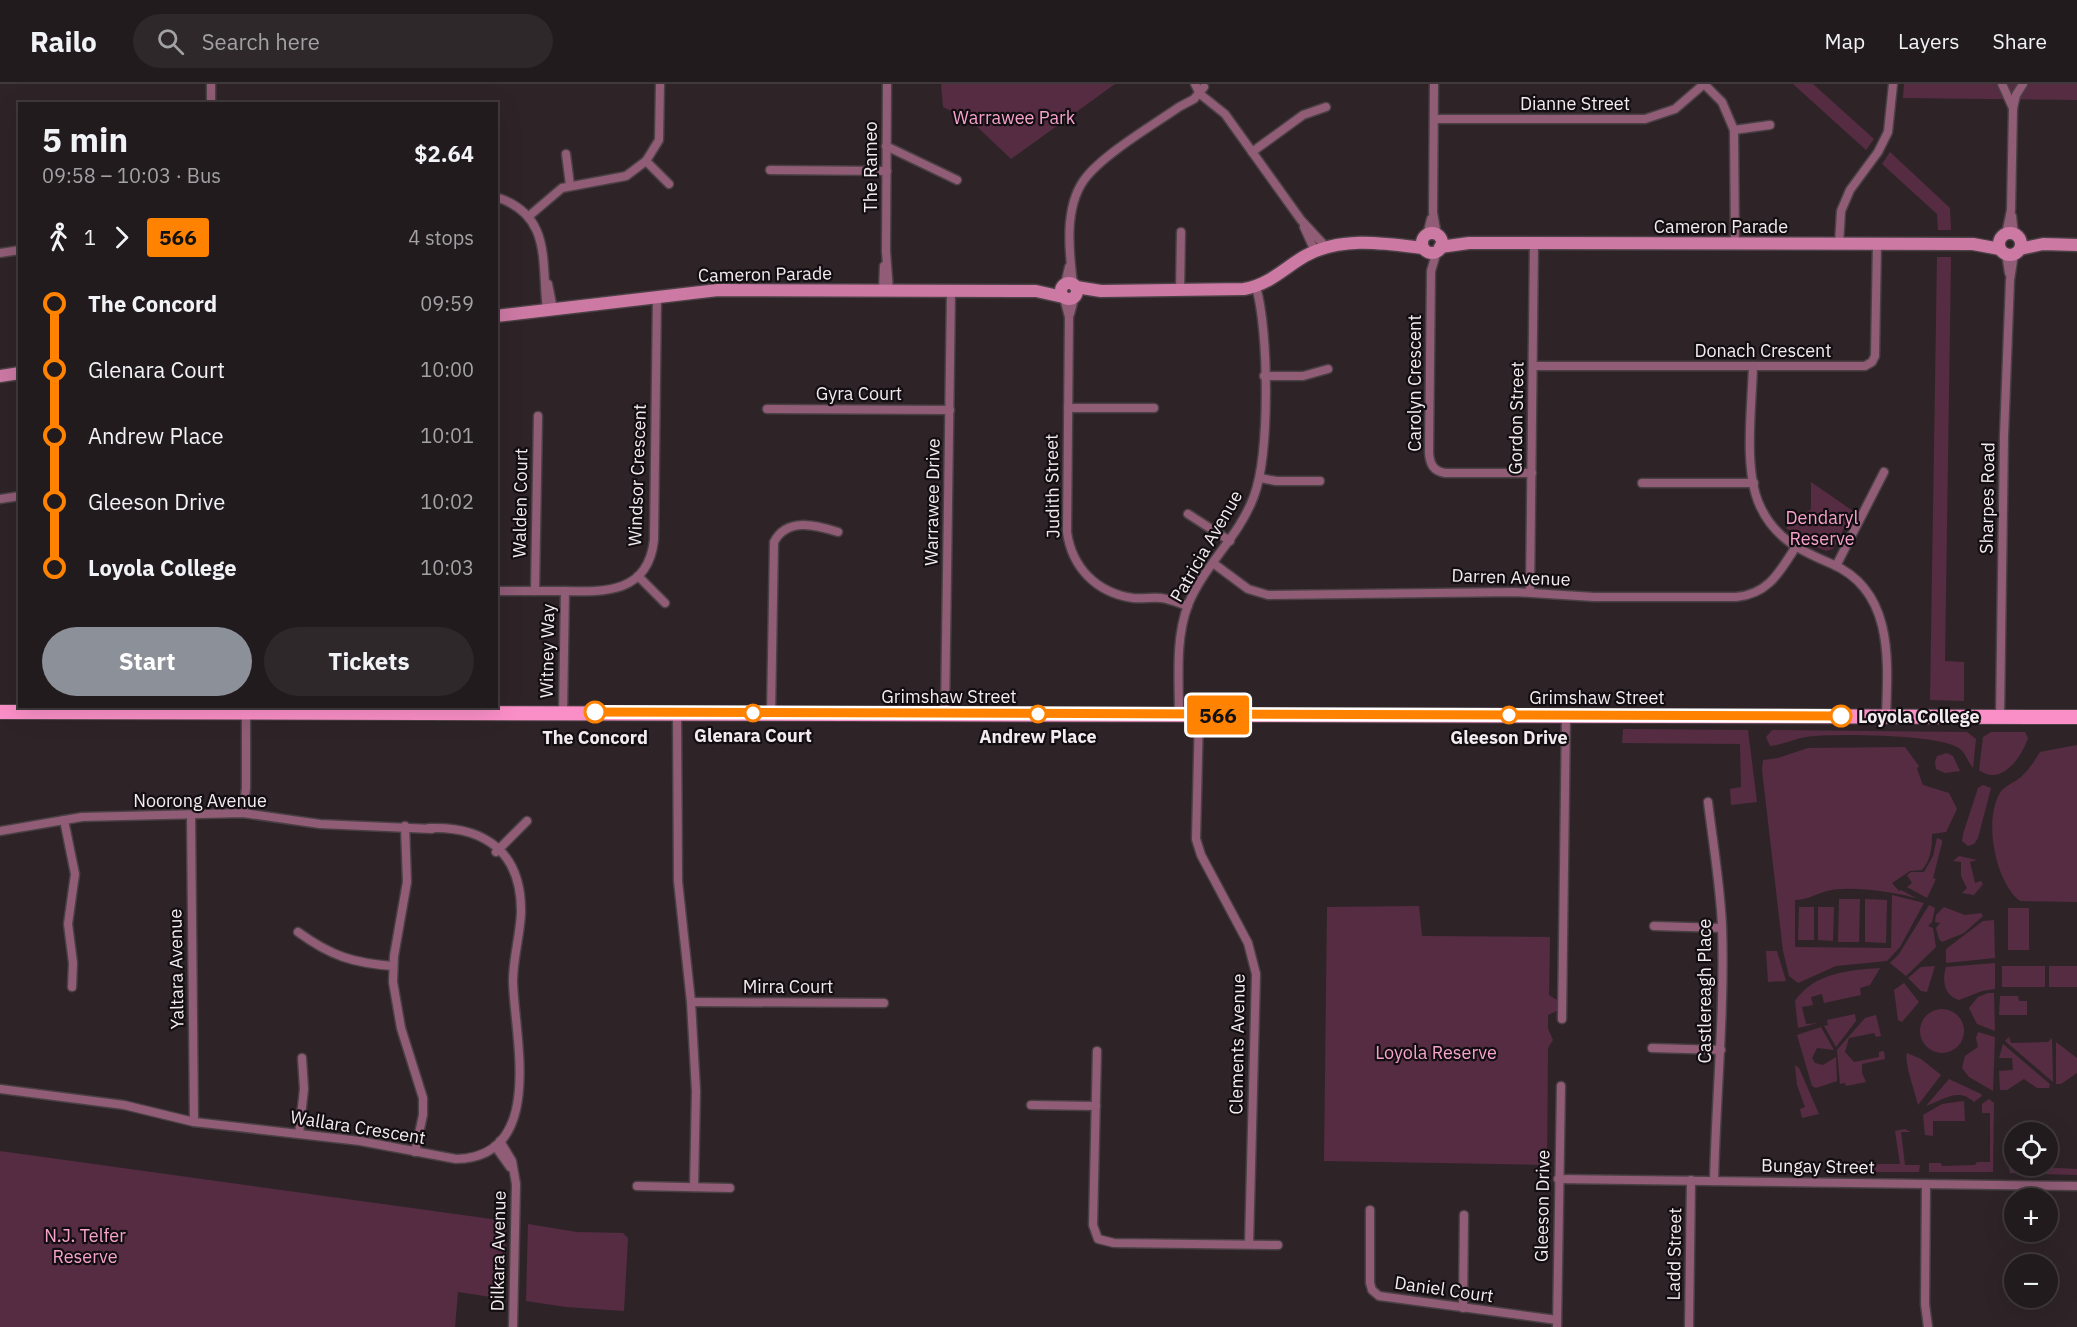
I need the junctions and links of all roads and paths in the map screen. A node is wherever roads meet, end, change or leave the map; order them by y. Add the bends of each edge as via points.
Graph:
1 (211, 84) edge
2 (660, 84) edge
3 (887, 84) edge
4 (1434, 84) edge
5 (1704, 84) edge
6 (1893, 84) edge
7 (2002, 84) edge
8 (2023, 84) edge
9 (1200, 88) edge
10 (211, 102) edge
11 (1326, 107) dead end
12 (2013, 108) junction
13 (1434, 119) junction
14 (1770, 125) dead end
15 (1734, 130) junction
16 (886, 146) junction
17 (1252, 152) junction
18 (566, 154) dead end
19 (646, 161) junction
20 (770, 170) dead end
21 (886, 171) junction
22 (957, 180) dead end
23 (669, 184) dead end
24 (570, 185) junction
25 (498, 198) edge
26 (529, 216) junction
27 (1181, 232) dead end
28 (1432, 243) junction
29 (1534, 243) junction
30 (1735, 244) junction
31 (1842, 244) junction
32 (1877, 244) junction
33 (2010, 244) junction
34 (2077, 244) edge
35 (1320, 249) junction
36 (18, 250) edge
37 (0, 253) edge
38 (1256, 287) junction
39 (886, 291) junction
40 (951, 291) junction
41 (1069, 291) junction
42 (1180, 291) junction
43 (657, 297) junction
44 (550, 310) junction
45 (498, 316) edge
46 (1533, 366) junction
47 (1753, 366) junction
48 (1328, 369) dead end
49 (18, 373) edge
50 (0, 376) edge
51 (1264, 376) junction
52 (1068, 408) junction
53 (1154, 408) dead end
54 (767, 410) dead end
55 (950, 410) junction
56 (538, 416) dead end
57 (1884, 472) dead end
58 (1532, 473) junction
59 (1260, 478) junction
60 (1320, 481) dead end
61 (1642, 483) dead end
62 (1754, 483) junction
63 (18, 496) edge
64 (0, 499) edge
65 (1188, 514) dead end
66 (838, 532) dead end
67 (1230, 541) junction
68 (1795, 548) junction
69 (1213, 563) junction
70 (1836, 566) junction
71 (638, 576) junction
72 (498, 591) edge
73 (535, 591) junction
74 (565, 591) junction
75 (1530, 592) junction
76 (664, 603) dead end
77 (1188, 606) junction
78 (175, 709) edge
79 (246, 711) junction
80 (0, 712) edge
81 (563, 712) junction
82 (677, 713) junction
83 (771, 713) junction
84 (945, 714) junction
85 (1179, 714) junction
86 (1199, 714) junction
87 (1566, 715) junction
88 (1886, 716) junction
89 (2000, 716) junction
90 (2077, 717) edge
91 (1708, 802) dead end
92 (247, 813) junction
93 (191, 816) junction
94 (64, 820) junction
95 (527, 821) dead end
96 (43, 824) junction
97 (405, 826) junction
98 (0, 831) edge
99 (0, 836) edge
100 (497, 850) junction
101 (1654, 926) dead end
102 (1722, 928) junction
103 (298, 933) dead end
104 (393, 966) junction
105 (72, 987) dead end
106 (691, 1002) junction
107 (884, 1003) dead end
108 (1562, 1019) dead end
109 (1652, 1048) dead end
110 (1721, 1050) junction
111 (1097, 1052) dead end
112 (302, 1058) dead end
113 (1561, 1086) dead end
114 (0, 1089) edge
115 (1031, 1105) dead end
116 (1096, 1106) junction
117 (195, 1122) junction
118 (299, 1134) junction
119 (497, 1144) junction
120 (415, 1152) junction
121 (1558, 1179) junction
122 (1691, 1180) junction
123 (1714, 1181) junction
124 (1926, 1184) junction
125 (637, 1186) dead end
126 (2077, 1186) edge
127 (694, 1187) junction
128 (730, 1188) dead end
129 (1370, 1210) dead end
130 (1464, 1215) dead end
131 (1249, 1244) junction
132 (1278, 1245) dead end
133 (1925, 1304) junction
134 (1463, 1308) junction
135 (1557, 1324) edge
136 (513, 1327) edge
137 (1689, 1327) edge
138 (1922, 1327) edge
139 (1928, 1327) edge

1 - 10 street
2 - 19 street via 659,140
3 - 16 street, The Rameo
4 - 13 street, Carolyn Crescent
5 - 13 street, Dianne Street via 1675,109 1645,119
5 - 15 street via 1722,102
6 - 31 street via 1888,132 1878,152 1855,179 1846,200 1839,222
7 - 12 street, Sharpes Road
8 - 12 street, Sharpes Road
9 - 17 street via 1225,114
9 - 41 street, Judith Street via 1098,165 1083,181 1072,213
11 - 17 street via 1303,115
12 - 33 street, Sharpes Road
13 - 28 street, Carolyn Crescent
14 - 15 street
15 - 30 street
16 - 21 street, The Rameo
16 - 22 street
17 - 35 street
18 - 24 street
19 - 23 street
19 - 24 street via 626,177
20 - 21 street
21 - 39 street, The Rameo
24 - 26 street via 556,191
25 - 26 street via 513,203
26 - 44 street via 540,239
27 - 42 street
28 - 29 street, Cameron Parade
28 - 35 street, Cameron Parade via 1346,243
28 - 58 street, Carolyn Crescent via 1431,464 1445,473
29 - 30 street, Cameron Parade
29 - 46 street, Gordon Street
30 - 31 street, Cameron Parade
31 - 32 street, Cameron Parade
32 - 33 street, Cameron Parade
32 - 47 street, Donach Crescent via 1876,349 1872,362 1860,366
33 - 34 street, Cameron Parade
33 - 89 street, Sharpes Road
35 - 38 street, Cameron Parade
36 - 37 street
38 - 42 street, Cameron Parade
38 - 51 street, Patricia Avenue via 1263,315
39 - 40 street, Cameron Parade
39 - 43 street, Cameron Parade via 718,290
40 - 41 street, Cameron Parade
40 - 55 street, Warrawee Drive
41 - 42 street, Cameron Parade
41 - 52 street, Judith Street
43 - 44 street, Cameron Parade
43 - 71 street, Windsor Crescent via 654,540 650,560
44 - 45 street, Cameron Parade
46 - 47 street, Donach Crescent
46 - 58 street, Gordon Street
47 - 62 street
48 - 51 street via 1309,375
49 - 50 street
51 - 59 street, Patricia Avenue
52 - 53 street
52 - 77 street, Judith Street via 1066,532 1076,562 1096,584 1112,593 1139,599 1161,598
54 - 55 street, Gyra Court
55 - 84 street, Warrawee Drive
56 - 73 street, Walden Court
57 - 70 street
58 - 75 street, Gordon Street
59 - 60 street
59 - 67 street, Patricia Avenue
61 - 62 street
62 - 68 street via 1765,516
63 - 64 street
65 - 67 street
66 - 83 street via 795,526 782,530 774,542
67 - 69 street, Patricia Avenue
68 - 70 street
68 - 75 street, Darren Avenue via 1767,587 1746,596 1594,597
69 - 75 street, Darren Avenue via 1248,589 1268,595
69 - 77 street, Patricia Avenue
70 - 88 street via 1866,591 1884,628
71 - 74 street via 607,591
71 - 76 street
72 - 73 street
73 - 74 street
74 - 81 street, Witney Way
77 - 85 street, Patricia Avenue via 1180,640
78 - 79 main road, Grimshaw Street
78 - 80 main road, Grimshaw Street
79 - 81 main road, Grimshaw Street
79 - 92 street
81 - 82 main road, Grimshaw Street
82 - 83 main road, Grimshaw Street
82 - 106 street via 678,881
83 - 84 main road, Grimshaw Street
84 - 85 main road, Grimshaw Street
85 - 86 main road, Grimshaw Street
86 - 87 main road, Grimshaw Street
86 - 131 street, Clements Avenue via 1196,839 1248,943 1256,974
87 - 88 main road, Grimshaw Street
87 - 108 street
88 - 89 main road, Grimshaw Street
89 - 90 main road, Grimshaw Street
91 - 102 street, Castlereagh Place
92 - 93 street, Noorong Avenue
92 - 97 street, Noorong Avenue via 320,824
93 - 94 street, Noorong Avenue
93 - 117 street, Yaltara Avenue
94 - 96 street, Noorong Avenue
94 - 105 street via 75,874 68,924 74,963
95 - 100 street
96 - 98 street, Noorong Avenue
96 - 99 street, Noorong Avenue
97 - 100 street, Noorong Avenue via 469,836
97 - 104 street via 406,893
100 - 119 street via 514,889 517,937 513,977 520,1077 514,1119
101 - 102 street
102 - 110 street, Castlereagh Place
103 - 104 street via 343,959
104 - 120 street via 396,1010 423,1098
106 - 107 street, Mirra Court
106 - 127 street via 696,1091
109 - 110 street
110 - 123 street, Castlereagh Place
111 - 116 street
112 - 118 street via 304,1089
113 - 121 street, Gleeson Drive
114 - 117 street, Wallara Crescent via 124,1104
115 - 116 street
116 - 131 street via 1093,1225 1098,1239 1114,1243
117 - 118 street, Wallara Crescent
118 - 120 street, Wallara Crescent
119 - 120 street, Wallara Crescent via 481,1155 464,1159
119 - 136 street, Dilkara Avenue via 515,1175 518,1209
121 - 122 street, Bungay Street
121 - 135 street, Gleeson Drive
122 - 123 street, Bungay Street
122 - 137 street, Ladd Street
123 - 124 street, Bungay Street
124 - 126 street, Bungay Street
124 - 133 street
125 - 127 street
127 - 128 street
129 - 134 street, Daniel Court via 1370,1283 1374,1292
130 - 134 street
131 - 132 street
133 - 138 street
133 - 139 street
134 - 135 street, Daniel Court
138 - 139 street

